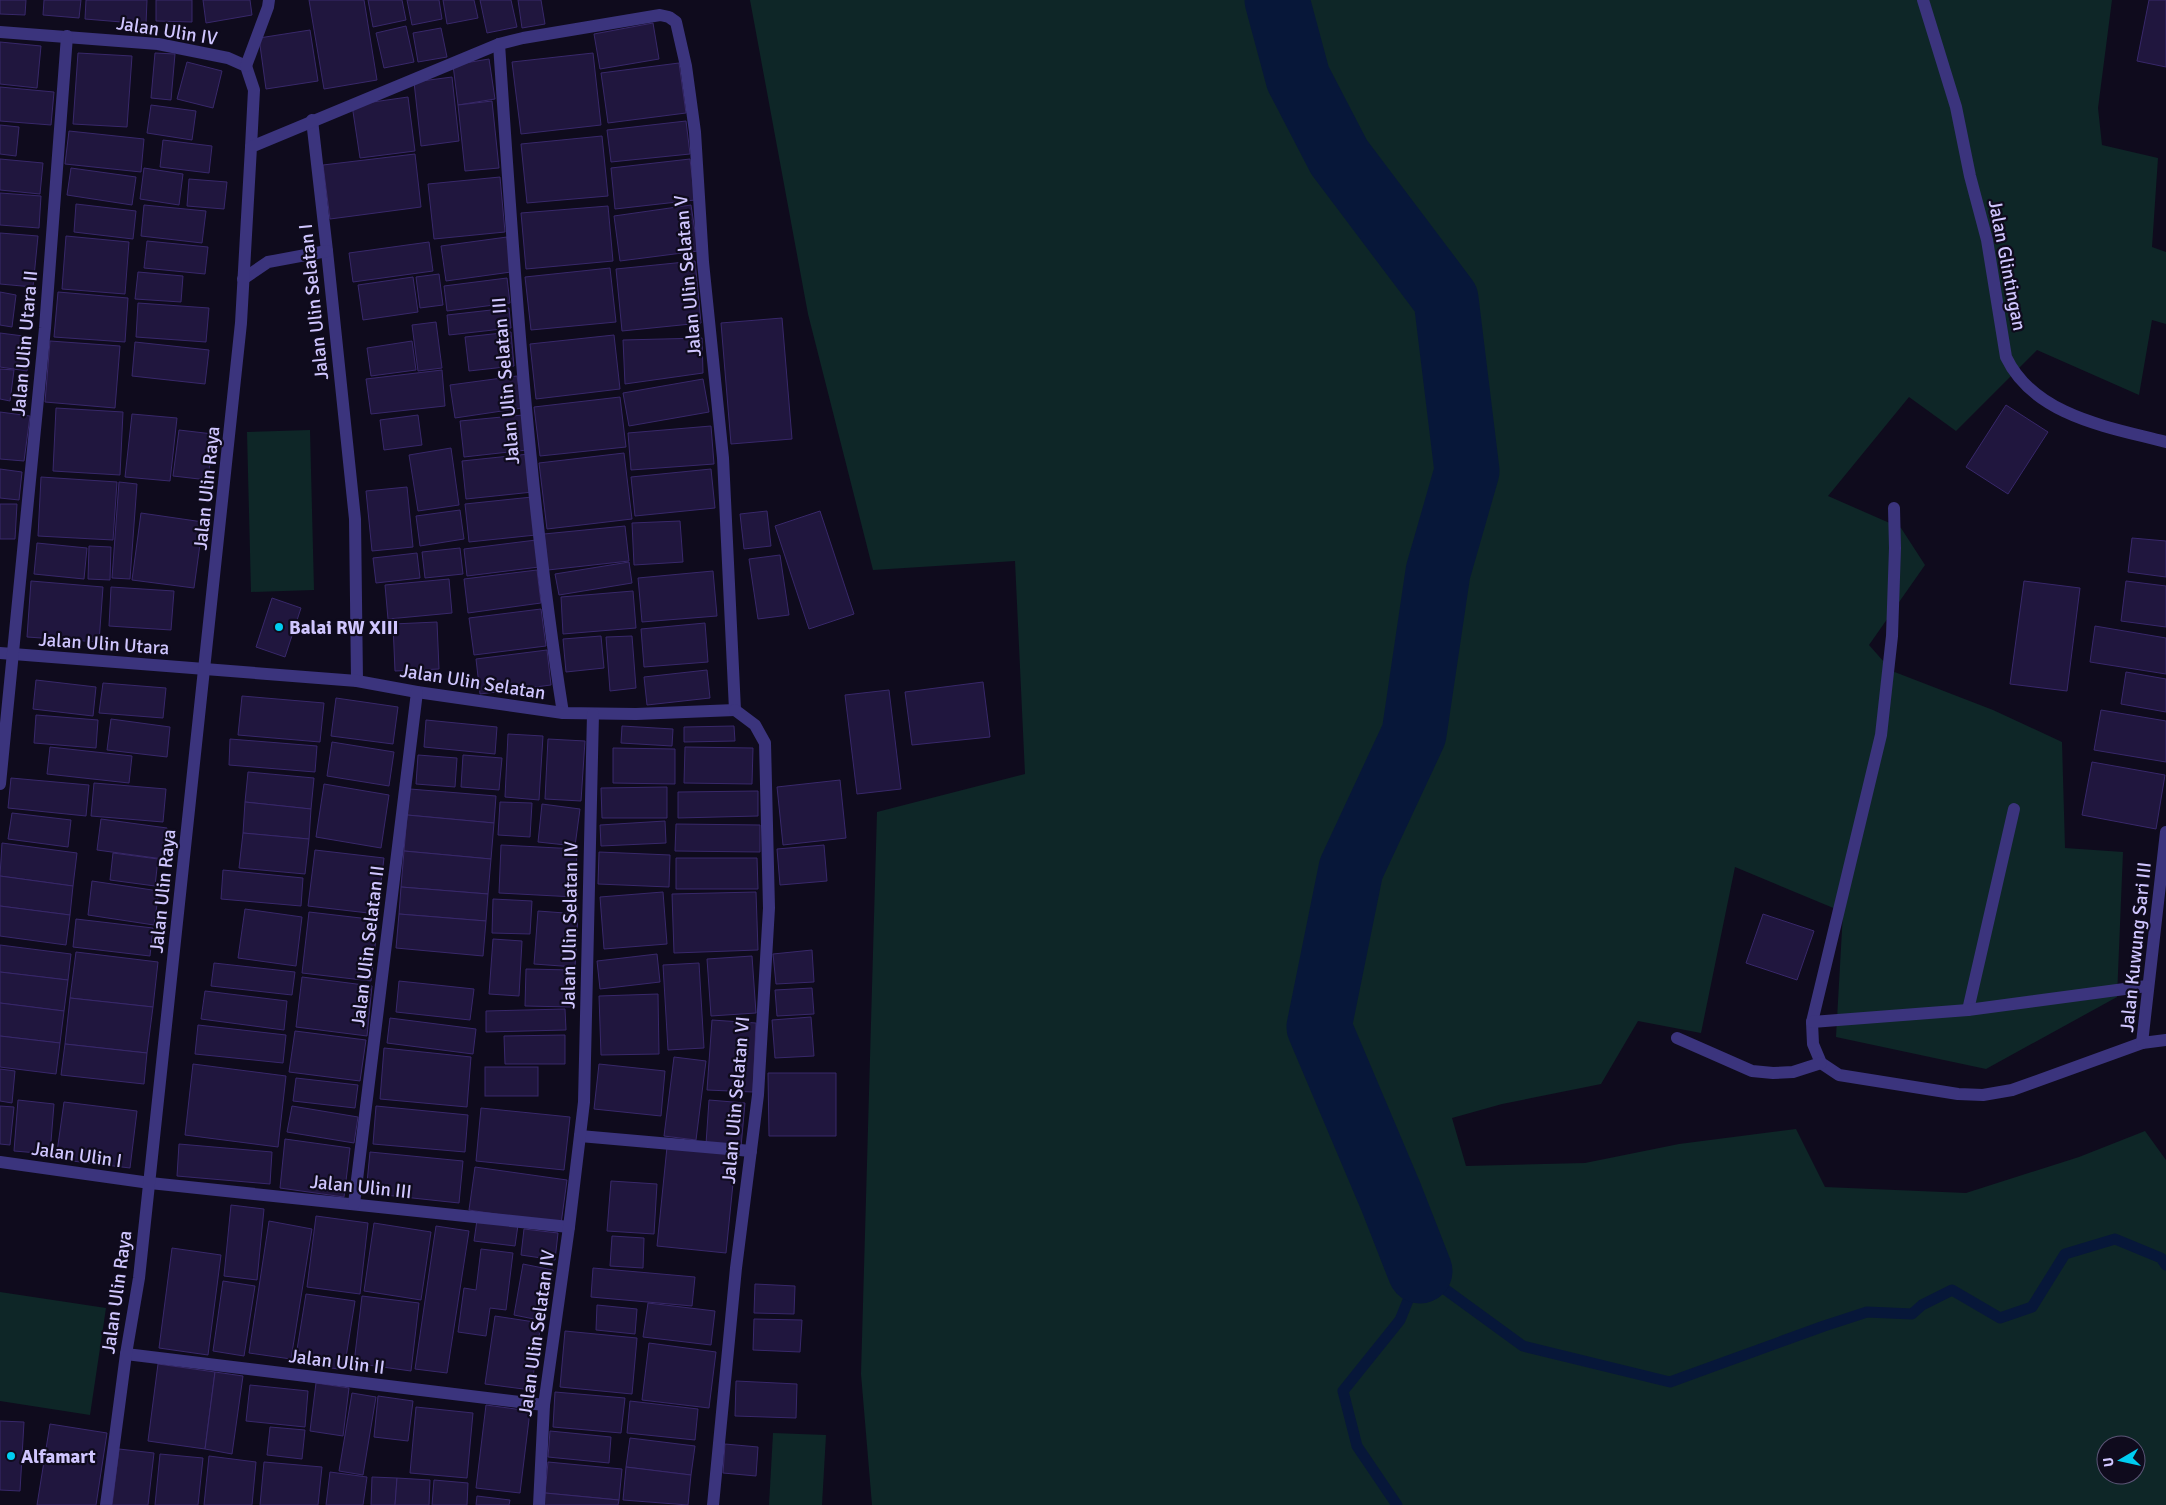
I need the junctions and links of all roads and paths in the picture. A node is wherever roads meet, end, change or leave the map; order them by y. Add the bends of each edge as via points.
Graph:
1 (269, 0) edge
2 (1923, 0) edge
3 (0, 32) edge
4 (67, 36) junction
5 (499, 44) junction
6 (246, 66) junction
7 (312, 120) junction
8 (251, 146) junction
9 (328, 252) junction
10 (243, 279) junction
11 (2166, 442) edge
12 (1894, 508) dead end
13 (6, 654) edge
14 (206, 669) junction
15 (357, 681) junction
16 (417, 692) junction
17 (735, 710) junction
18 (563, 713) junction
19 (593, 714) junction
20 (0, 784) edge
21 (2014, 809) dead end
22 (2166, 832) edge
23 (2148, 986) junction
24 (1968, 1010) junction
25 (1812, 1022) junction
26 (1677, 1038) dead end
27 (2166, 1040) edge
28 (2142, 1043) junction
29 (1821, 1063) junction
30 (580, 1136) junction
31 (751, 1151) junction
32 (0, 1162) edge
33 (150, 1183) junction
34 (354, 1204) junction
35 (569, 1227) junction
36 (126, 1354) junction
37 (544, 1405) junction
38 (106, 1505) edge
39 (539, 1505) edge
40 (713, 1505) edge

1 - 6 street
2 - 11 street, Jalan Glintingan via 1956,107 1987,240 2006,357 2014,372 2035,394 2078,419
3 - 4 street, Jalan Ulin IV
4 - 6 street, Jalan Ulin IV via 158,44 228,58
4 - 13 street, Jalan Ulin Utara II via 45,328
5 - 7 street
5 - 17 street, Jalan Ulin Selatan V via 660,15 676,22 695,132 703,262 723,458
5 - 18 street, Jalan Ulin Selatan III via 518,321 537,522
6 - 8 street via 254,90
7 - 8 street
7 - 9 street, Jalan Ulin Selatan I
8 - 10 street, Jalan Ulin Raya
9 - 10 street via 268,262
9 - 15 street, Jalan Ulin Selatan I via 355,519
10 - 14 street, Jalan Ulin Raya
12 - 25 street via 1892,636 1881,735
13 - 14 street, Jalan Ulin Utara
13 - 20 street, Jalan Ulin Utara II
14 - 15 street, Jalan Ulin Selatan
14 - 33 street, Jalan Ulin Raya
15 - 16 street, Jalan Ulin Selatan
16 - 18 street, Jalan Ulin Selatan
16 - 34 street, Jalan Ulin Selatan II
17 - 19 street, Jalan Ulin Selatan
17 - 31 street, Jalan Ulin Selatan VI via 755,725 765,742 769,908 758,1095
18 - 19 street, Jalan Ulin Selatan
19 - 30 street, Jalan Ulin Selatan IV via 584,1102
21 - 24 street
22 - 23 street, Jalan Kuwung Sari III
23 - 24 street
23 - 28 street, Jalan Kuwung Sari III
24 - 25 street
25 - 29 street via 1813,1044
26 - 29 street via 1752,1071 1793,1072
27 - 28 street, Jalan Kuwung Sari III
28 - 29 street via 2012,1090 1983,1095 1839,1075
30 - 31 street
30 - 35 street, Jalan Ulin Selatan IV
31 - 40 street, Jalan Ulin Selatan VI
32 - 33 street, Jalan Ulin I
33 - 34 street, Jalan Ulin III
33 - 36 street, Jalan Ulin Raya
34 - 35 street, Jalan Ulin III
35 - 37 street, Jalan Ulin Selatan IV
36 - 37 street, Jalan Ulin II
36 - 38 street, Jalan Ulin Raya
37 - 39 street, Jalan Ulin Selatan IV

